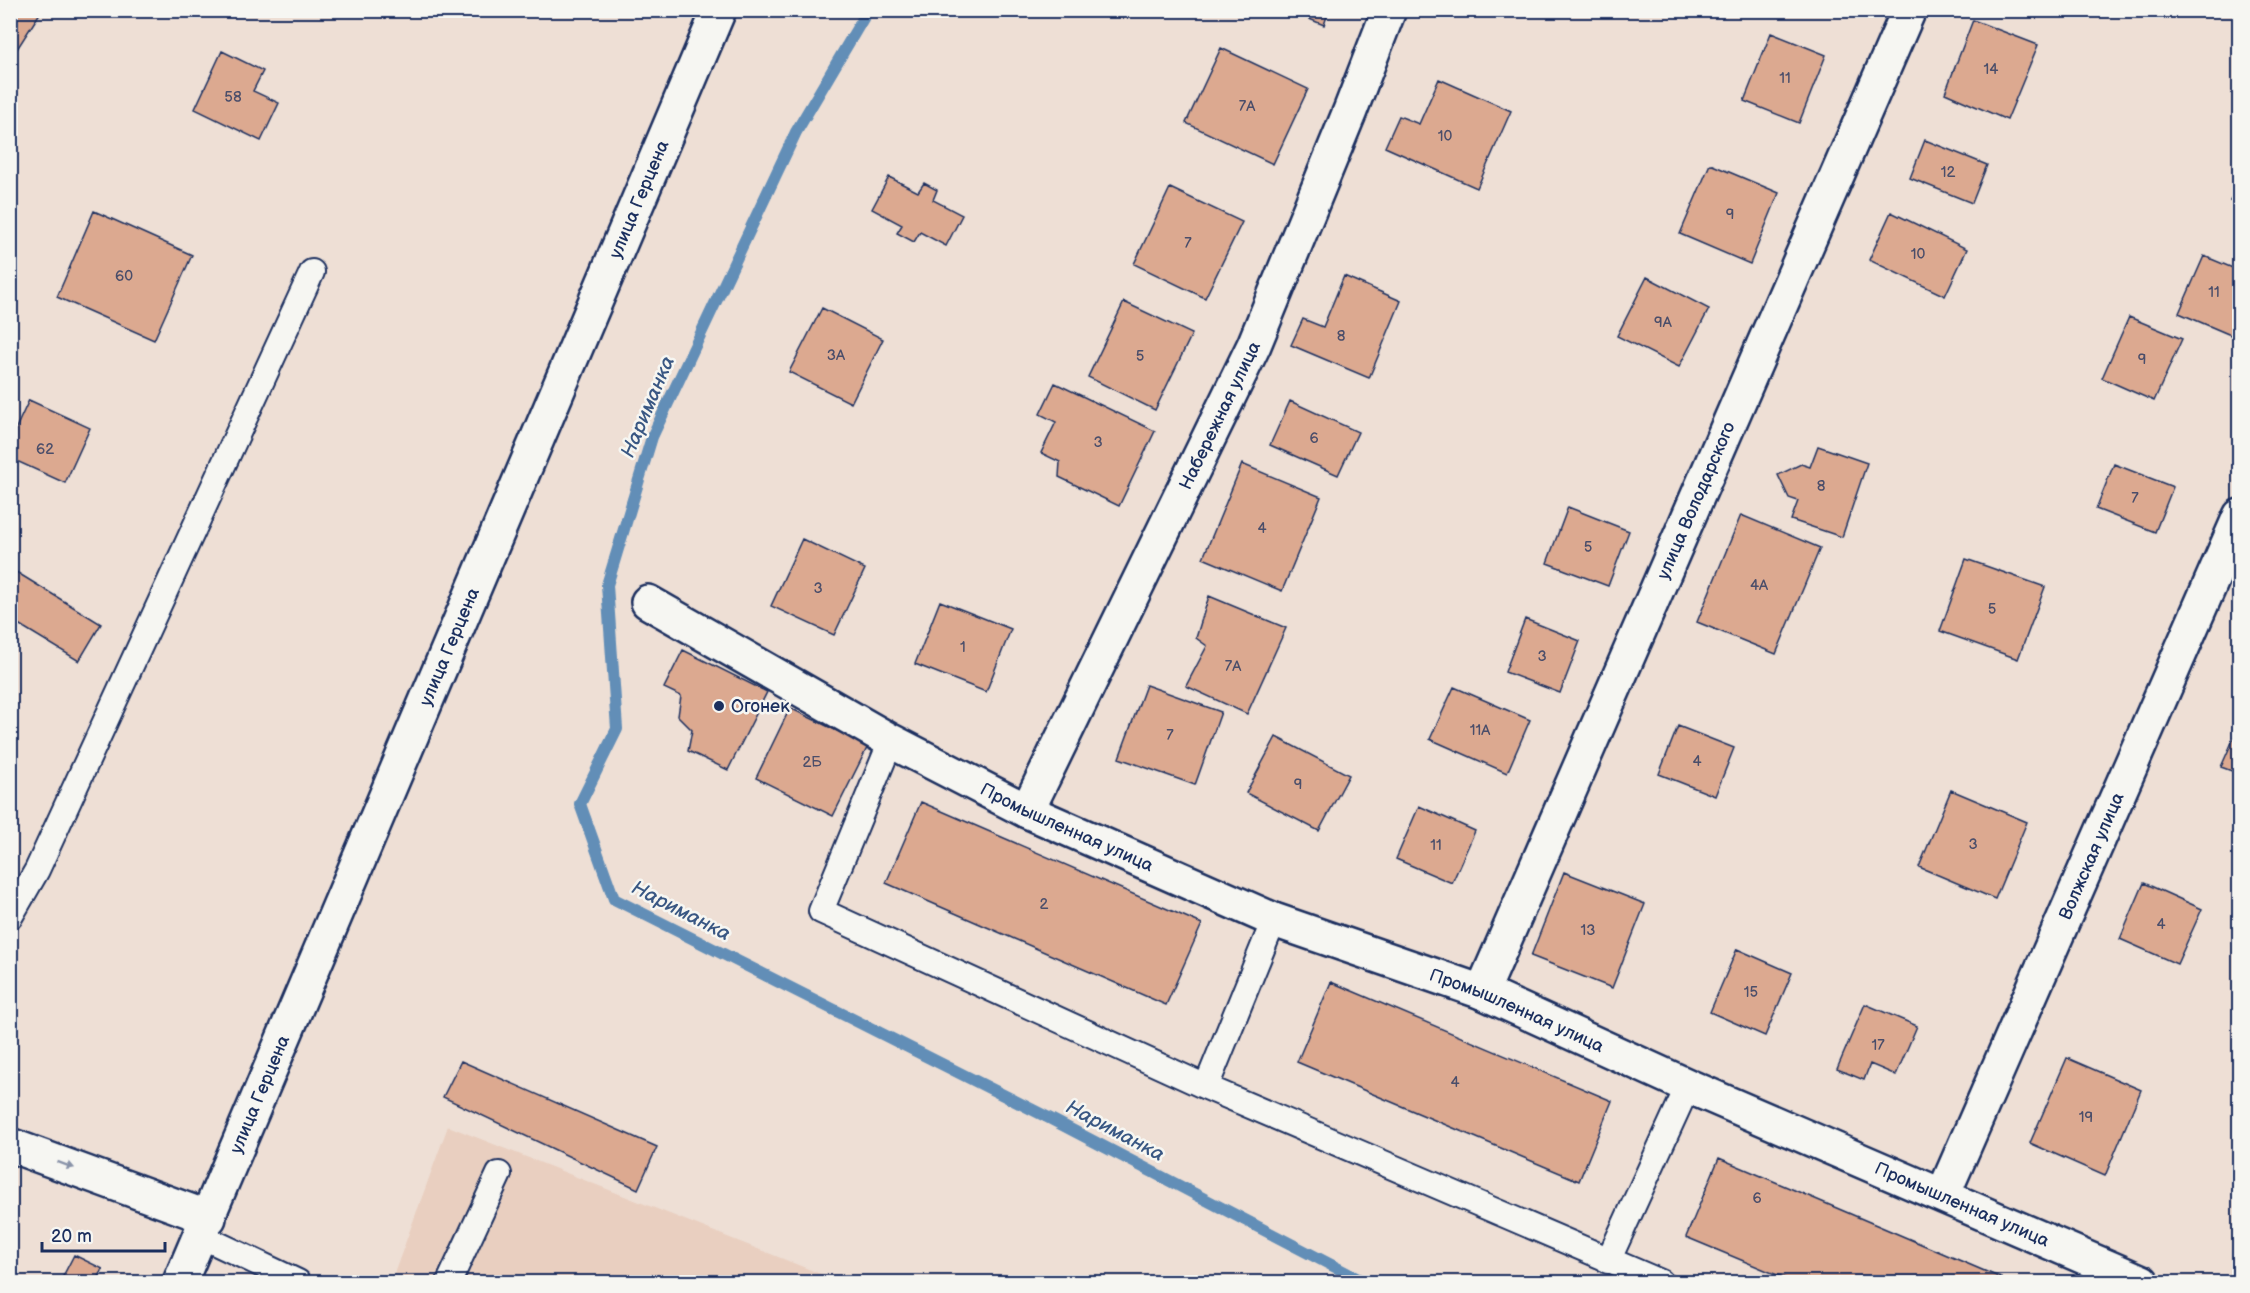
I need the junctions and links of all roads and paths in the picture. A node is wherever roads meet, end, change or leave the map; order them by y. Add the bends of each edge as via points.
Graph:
1 (719, 10) edge
2 (1389, 10) edge
3 (1909, 10) edge
4 (312, 272) dead end
5 (2240, 516) edge
6 (648, 602) dead end
7 (891, 741) junction
8 (1027, 811) junction
9 (10, 917) edge
10 (1274, 920) junction
11 (1482, 992) junction
12 (1688, 1086) junction
13 (1206, 1087) junction
14 (10, 1145) edge
15 (499, 1174) dead end
16 (1943, 1195) junction
17 (205, 1227) junction
18 (1608, 1261) junction
19 (2093, 1273) edge
20 (180, 1282) edge
21 (298, 1282) edge
22 (449, 1282) edge
23 (1661, 1282) edge
24 (2142, 1282) edge

1 - 17 street, улица Герцена
2 - 8 street, Набережная улица via 1254,345
3 - 11 street, улица Володарского
4 - 9 lane via 42,859
5 - 16 street, Волжская улица
6 - 7 street, Промышленная улица
7 - 8 street, Промышленная улица
7 - 13 lane via 821,911
8 - 10 street, Промышленная улица
10 - 11 street, Промышленная улица
10 - 13 lane
11 - 12 street, Промышленная улица
12 - 16 street, Промышленная улица
12 - 18 lane
13 - 18 lane
14 -> 17 street
15 - 22 lane
16 - 19 street, Промышленная улица
17 - 20 street, улица Герцена
17 - 21 lane
18 - 23 lane
19 - 24 street, Промышленная улица

